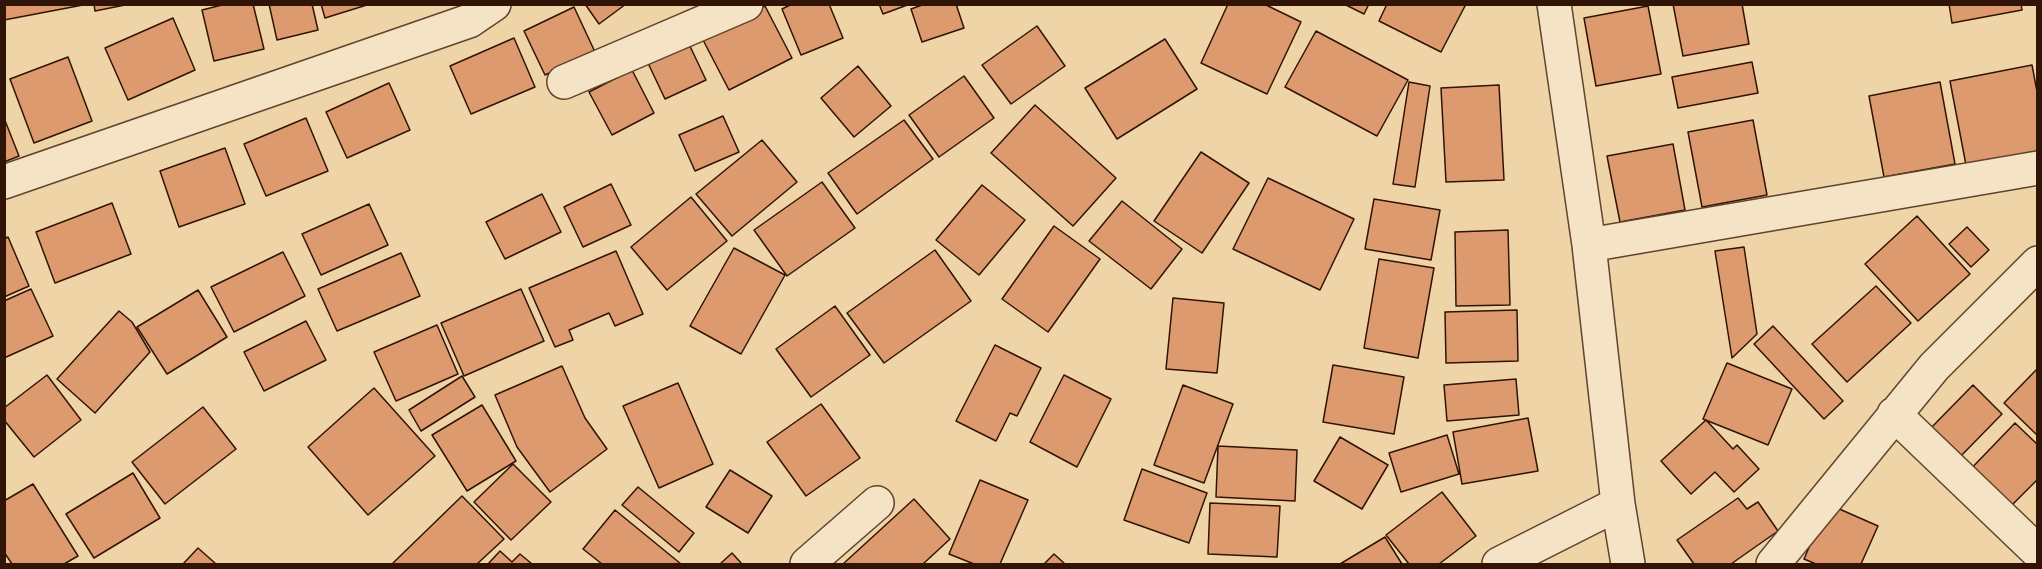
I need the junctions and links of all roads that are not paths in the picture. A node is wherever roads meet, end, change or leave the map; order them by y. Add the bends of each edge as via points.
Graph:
1 (494, 4) edge
2 (746, 4) edge
3 (1554, 4) edge
4 (564, 82) dead end
5 (2037, 168) edge
6 (4, 182) edge
7 (1589, 245) junction
8 (2037, 263) edge
9 (1894, 414) junction
10 (877, 503) dead end
11 (1618, 504) junction
12 (2037, 552) edge
13 (807, 564) edge
14 (1499, 564) edge
15 (1628, 564) edge
16 (1773, 564) edge

1 - 6 street via 469,21
2 - 4 street
3 - 7 street
5 - 7 street
7 - 11 street
8 - 9 street via 1934,367
9 - 12 street
9 - 16 street
10 - 13 street
11 - 14 street
11 - 15 street

